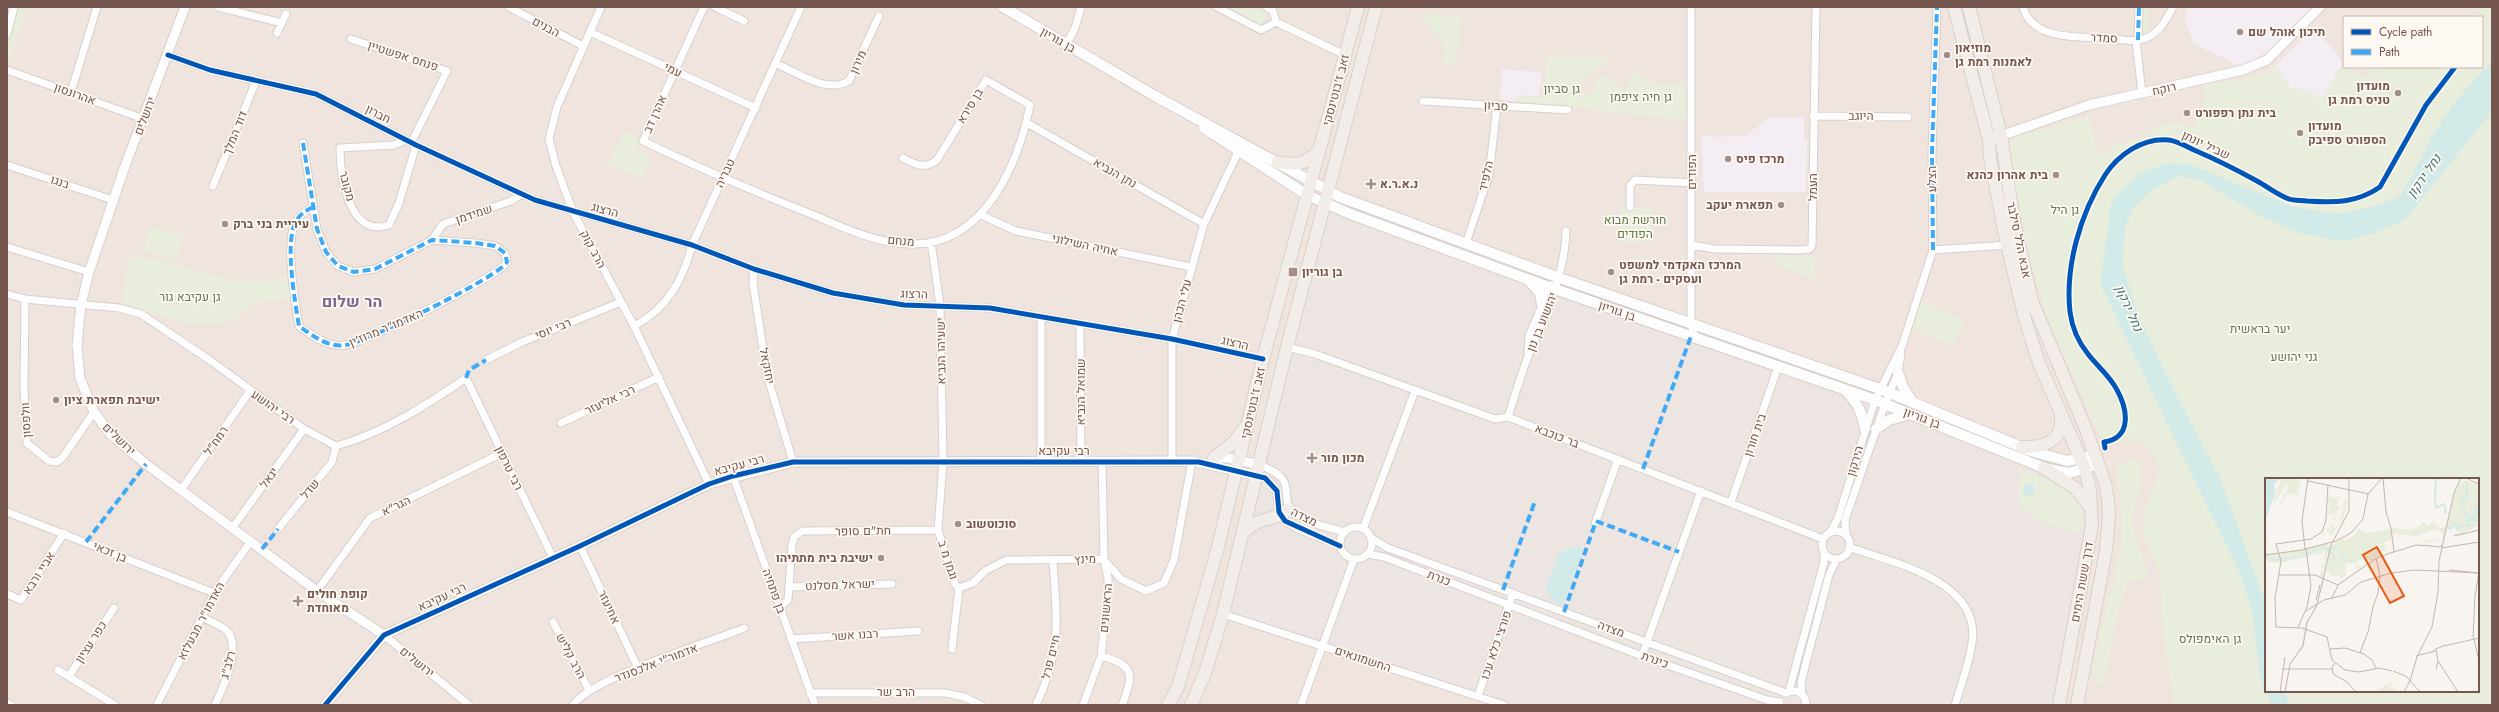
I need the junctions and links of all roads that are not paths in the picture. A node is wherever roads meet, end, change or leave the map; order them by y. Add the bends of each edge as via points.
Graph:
1 (14, 7) edge
2 (98, 7) edge
3 (186, 7) edge
4 (218, 7) edge
5 (509, 7) edge
6 (601, 7) edge
7 (704, 7) edge
8 (715, 7) edge
9 (801, 7) edge
10 (1003, 7) edge
11 (1081, 7) edge
12 (1217, 7) edge
13 (1266, 7) edge
14 (1358, 7) edge
15 (1376, 7) edge
16 (1691, 7) edge
17 (1816, 7) edge
18 (1937, 7) edge
19 (1954, 7) edge
20 (1969, 7) edge
21 (2023, 7) edge
22 (2139, 7) edge
23 (2173, 7) edge
24 (2320, 7) edge
25 (286, 14) dead end
26 (879, 16) dead end
27 (744, 20) dead end
28 (1276, 22) junction
29 (282, 24) junction
30 (590, 32) junction
31 (277, 33) dead end
32 (7, 34) edge
33 (351, 39) dead end
34 (2138, 40) junction
35 (1066, 45) junction
36 (583, 46) junction
37 (168, 55) junction
38 (1345, 55) junction
39 (776, 64) junction
40 (7, 70) edge
41 (674, 71) junction
42 (256, 81) junction
43 (71, 92) junction
44 (2144, 93) junction
45 (1155, 96) junction
46 (1423, 101) dead end
47 (1497, 106) junction
48 (756, 108) junction
49 (1568, 110) dead end
50 (1813, 116) junction
51 (1908, 117) dead end
52 (144, 119) junction
53 (1026, 123) junction
54 (2001, 136) junction
55 (1989, 140) junction
56 (411, 142) junction
57 (303, 143) dead end
58 (1239, 150) junction
59 (1318, 152) junction
60 (903, 158) dead end
61 (1278, 162) junction
62 (7, 165) edge
63 (722, 179) junction
64 (1310, 182) junction
65 (1692, 183) junction
66 (213, 186) dead end
67 (1328, 190) junction
68 (522, 194) junction
69 (1307, 194) junction
70 (113, 200) junction
71 (1324, 203) junction
72 (313, 207) junction
73 (1630, 207) dead end
74 (573, 212) junction
75 (981, 215) junction
76 (1204, 224) junction
77 (1566, 231) dead end
78 (432, 240) junction
79 (931, 242) junction
80 (1466, 243) junction
81 (692, 245) junction
82 (1692, 245) junction
83 (2007, 245) junction
84 (7, 248) edge
85 (1934, 250) junction
86 (1191, 267) junction
87 (754, 269) junction
88 (89, 272) junction
89 (1557, 277) junction
90 (1526, 278) junction
91 (1552, 288) junction
92 (7, 294) edge
93 (25, 299) junction
94 (621, 302) junction
95 (1542, 304) junction
96 (81, 305) junction
97 (940, 305) junction
98 (1041, 316) junction
99 (1080, 323) junction
100 (1691, 324) junction
101 (634, 326) junction
102 (1695, 337) junction
103 (1172, 339) junction
104 (1902, 346) junction
105 (1288, 347) junction
106 (1251, 356) dead end
107 (486, 360) dead end
108 (1527, 360) junction
109 (1778, 367) junction
110 (1898, 374) junction
111 (659, 377) junction
112 (1845, 390) junction
113 (250, 391) junction
114 (1415, 391) junction
115 (1885, 392) junction
116 (1875, 400) junction
117 (1913, 403) junction
118 (1885, 404) junction
119 (2061, 410) junction
120 (94, 412) junction
121 (1910, 414) junction
122 (1250, 417) junction
123 (1508, 417) junction
124 (561, 423) dead end
125 (304, 429) junction
126 (1876, 429) junction
127 (1865, 430) junction
128 (336, 446) junction
129 (2022, 447) junction
130 (502, 452) junction
131 (1214, 458) junction
132 (1618, 459) junction
133 (2098, 460) junction
134 (942, 461) junction
135 (1041, 461) junction
136 (1081, 461) junction
137 (1102, 461) junction
138 (1172, 461) junction
139 (793, 462) junction
140 (1196, 462) junction
141 (2083, 464) junction
142 (1239, 466) junction
143 (2044, 468) junction
144 (1259, 471) junction
145 (733, 476) junction
146 (709, 484) junction
147 (181, 490) junction
148 (1701, 491) junction
149 (1731, 502) junction
150 (2092, 510) junction
151 (7, 512) edge
152 (1285, 512) junction
153 (1595, 524) dead end
154 (233, 527) junction
155 (278, 529) dead end
156 (1364, 529) junction
157 (938, 530) junction
158 (1345, 532) junction
159 (64, 533) junction
160 (1243, 533) junction
161 (1830, 533) junction
162 (1846, 535) junction
163 (1371, 538) junction
164 (1823, 539) junction
165 (251, 541) junction
166 (580, 546) junction
167 (1340, 546) junction
168 (1849, 547) junction
169 (1824, 553) junction
170 (1368, 554) junction
171 (552, 558) junction
172 (1104, 559) junction
173 (1354, 559) junction
174 (1837, 559) junction
175 (1053, 561) junction
176 (892, 584) dead end
177 (789, 587) junction
178 (959, 588) junction
179 (317, 592) junction
180 (214, 593) junction
181 (1513, 593) junction
182 (7, 594) edge
183 (1509, 605) junction
184 (781, 607) junction
185 (114, 608) dead end
186 (1223, 614) junction
187 (202, 617) junction
188 (553, 622) dead end
189 (744, 628) dead end
190 (918, 631) dead end
191 (384, 635) junction
192 (791, 639) junction
193 (1647, 642) junction
194 (1322, 646) junction
195 (952, 649) dead end
196 (1101, 656) junction
197 (1642, 656) junction
198 (638, 668) junction
199 (58, 670) dead end
200 (69, 676) junction
201 (588, 690) junction
202 (1787, 692) junction
203 (810, 693) junction
204 (1802, 694) junction
205 (1478, 696) junction
206 (7, 703) edge
207 (1780, 703) edge
208 (10, 705) edge
209 (115, 705) edge
210 (157, 705) edge
211 (215, 705) edge
212 (325, 705) edge
213 (468, 705) edge
214 (573, 705) edge
215 (815, 705) edge
216 (981, 705) edge
217 (1036, 705) edge
218 (1083, 705) edge
219 (1122, 705) edge
220 (1168, 705) edge
221 (1192, 705) edge
222 (1301, 705) edge
223 (1504, 705) edge
224 (1806, 705) edge
225 (1955, 705) edge
226 (2059, 705) edge
227 (2077, 705) edge

1 - 32 street
2 - 43 street
3 - 37 street, ירושלים
4 - 29 street
5 - 36 street, הבנים
6 - 30 street, הרב קוק
7 - 41 street, אהרן דב
8 - 27 street
9 - 39 street, טבריה
10 - 35 main road, בן גוריון
11 - 35 street via 1075,28
12 - 28 street via 1261,30
13 - 28 street via 1273,11
14 - 38 main road, זאב ז'בוטינסקי
15 - 67 main road, זאב ז'בוטינסקי
16 - 65 street, הפודים
17 - 50 street, העמל
18 - 85 street, הצלע via 1932,128
19 - 55 main road, אבא הלל סילבר
20 - 54 main road, אבא הלל סילבר
21 - 34 street, סמדר via 2025,15 2039,28 2058,36
22 - 34 street
23 - 34 street, סמדר via 2161,29
24 - 44 street, רוקח via 2267,60 2243,70
25 - 29 street
26 - 39 street, מירון via 849,80 841,86 829,86
28 - 38 street
29 - 31 street
30 - 36 street, הרב קוק
30 - 41 street, עמי
33 - 56 street, פנחס אפשטיין via 447,71
34 - 44 street
35 - 45 main road, בן גוריון
36 - 74 street, הרב קוק via 557,107 549,139
37 - 42 street, חברון via 210,70
37 - 52 street, ירושלים
38 - 59 main road, זאב ז'בוטינסקי
39 - 48 street, טבריה
40 - 43 street, אהרונסון
41 - 48 street, עמי
41 - 63 street, אהרן דב via 643,141
42 - 56 street, חברון via 316,94
42 - 66 street, דוד המלך
43 - 52 street, אהרונסון
44 - 54 street, רוקח via 2089,105
45 - 58 main road, בן גוריון
45 - 61 main road, בן גוריון
46 - 47 street, סביון
47 - 49 street, סביון
47 - 80 street, הלפיד via 1489,175
48 - 63 street, טבריה
50 - 51 street, היוגב
50 - 82 street, העמל via 1813,242 1809,249 1714,249
52 - 70 street, ירושלים
53 - 60 street, בן סירא via 1030,105 986,80 937,160 921,166
53 - 75 street, מנחם via 1011,168 997,194
53 - 76 street, נתן הנביא
54 - 55 street, רוקח
54 - 133 main road, אבא הלל סילבר via 2015,227 2032,301
55 - 83 main road, אבא הלל סילבר via 1990,158
56 - 56 street, מקובר via 340,148 347,196 355,213 367,225 379,228 389,225 399,203
56 - 68 street, חברון
57 - 72 street
58 - 69 main road, בן גוריון
58 - 76 street, עלי הכהן
59 - 61 main road via 1302,163
59 - 64 main road, זאב ז'בוטינסקי
61 - 64 main road, בן גוריון
62 - 70 street, בנגו
63 - 79 street, מנחם via 883,240 911,244
63 - 81 street, טבריה
64 - 67 main road, בן גוריון
64 - 69 main road, זאב ז'בוטינסקי
65 - 73 street via 1635,180 1630,186
65 - 82 street, הפודים
67 - 71 main road, זאב ז'בוטינסקי
67 - 80 main road, בן גוריון
68 - 74 street, חברון
68 - 78 street, שמידמן via 511,201 443,224
69 - 71 main road, בן גוריון
69 - 122 main road, זאב ז'בוטינסקי
70 - 88 street, ירושלים
71 - 90 main road, בן גוריון
71 - 105 main road, זאב ז'בוטינסקי
72 - 78 street via 317,229 326,252 338,266 354,272 375,269
72 - 78 street, האדמו"ר מרוז'ין via 303,212 295,224 292,250 294,295 299,326 329,344 346,345 427,310 491,276 507,262 505,253 495,246
74 - 81 street, הרצוג
74 - 94 street, הרב קוק
75 - 79 street, מנחם via 952,234
75 - 86 street, אחיה השילוני via 1016,231
76 - 86 street, עלי הכהן
77 - 89 street, יהושוע בן נון via 1564,258
79 - 97 street, ישעיהו הנביא
80 - 89 main road, בן גוריון
81 - 87 street, הרצוג
81 - 101 street, טבריה via 686,267 670,296 660,309
82 - 100 street, הפודים
83 - 85 street
83 - 119 main road, אבא הלל סילבר via 2032,341
84 - 88 street
85 - 104 street, הצלע
86 - 103 street, עלי הכהן
87 - 97 street, הרצוג via 859,299 904,305
87 - 139 street, יחזקאל via 752,283 767,375
88 - 96 street, ירושלים
89 - 91 street, יהושוע בן נון
89 - 100 main road, בן גוריון
90 - 91 main road, בן גוריון
90 - 95 main road via 1540,293
91 - 95 street, יהושוע בן נון
91 - 102 main road, בן גוריון
91 - 108 street, יהושוע בן נון
92 - 93 street, רבי יהושע
93 - 96 street, רבי יהושע
93 - 120 street, וולפסון via 24,388 27,443 49,461 57,462
94 - 101 street, הרב קוק
94 - 107 street, רבי יוסי via 522,342
95 - 108 street, יהושוע בן נון via 1529,336
96 - 113 street, רבי יהושע via 119,308 141,314 211,361
96 - 120 street, ירושלים via 77,345 80,378
97 - 98 street, הרצוג via 990,308
97 - 134 street, ישעיהו הנביא
98 - 99 street, הרצוג
98 - 135 street
99 - 103 street, הרצוג
99 - 136 street, שמואל הנביא
100 - 102 street, הפודים
100 - 115 main road, בן גוריון
101 - 111 street, הרב קוק
102 - 109 main road, בן גוריון
103 - 106 street, הרצוג
103 - 138 street, עלי הכהן
104 - 110 street, הצלע
104 - 115 street, הצלע
105 - 114 street, בר כוכבא via 1315,354
105 - 144 main road, זאב ז'בוטינסקי
108 - 123 street, יהושוע בן נון
109 - 112 main road, בן גוריון
109 - 149 street, בית חורון
110 - 115 street, הצלע
110 - 117 main road via 1902,387
111 - 124 street, רבי אליעזר
111 - 146 street, הרב קוק
112 - 116 main road, בן גוריון
112 - 127 main road via 1857,402
113 - 125 street, רבי יהושע
113 - 147 street, רמח"ל
114 - 123 street, בר כוכבא via 1495,419
114 - 156 street
115 - 116 street, הירקון
115 - 117 main road, בן גוריון
115 - 118 street, הירקון
116 - 118 main road, בן גוריון
116 - 127 street, הירקון
117 - 129 main road, בן גוריון
118 - 121 main road, בן גוריון
118 - 126 street, הירקון
119 - 129 main road via 2061,427 2053,441 2036,447
119 - 141 main road, אבא הלל סילבר
120 - 147 street, ירושלים via 110,434
121 - 126 main road via 1889,420
121 - 143 main road, בן גוריון
122 - 131 main road via 1234,442
122 - 142 main road, זאב ז'בוטינסקי
123 - 132 street, בר כוכבא
125 - 128 street, רבי יהושע
125 - 154 street, יגאל
126 - 162 street, הירקון via 1845,520
127 - 161 street, הירקון via 1838,518
128 - 130 street, רבי טרפון via 429,403 466,378
128 - 155 street, שדל via 332,462
129 - 141 main road, בן גוריון via 2061,461
130 - 171 street, רבי טרפון
130 - 179 street, הגר"א via 370,518
131 - 140 street, רבי עקיבא
131 - 142 street, רבי עקיבא
132 - 148 street, בר כוכבא
132 - 153 street
133 - 141 main road, בן גוריון
133 - 227 main road, דרך ששת הימים via 2106,489 2109,516 2106,551
134 - 135 street, רבי עקיבא
134 - 139 street, רבי עקיבא
134 - 157 street
135 - 136 street, רבי עקיבא
136 - 137 street, רבי עקיבא
137 - 138 street, רבי עקיבא
137 - 172 street, הראשונים
138 - 140 street, רבי עקיבא
139 - 145 street, רבי עקיבא
140 - 142 street, רבי עקיבא
140 - 172 street, מינץ via 1174,560 1164,583 1152,590 1138,588 1121,579
141 - 143 main road, בן גוריון via 2062,473
141 - 150 main road, דרך ששת הימים
142 - 144 street, מצדה
142 - 220 main road, זאב ז'בוטינסקי via 1178,687
143 - 150 main road via 2075,488
144 - 152 street, מצדה via 1277,491
144 - 152 street, מצדה via 1282,478 1288,492
144 - 160 main road, זאב ז'בוטינסקי
145 - 146 street, רבי עקיבא
145 - 184 street, בן פתחיה
146 - 166 street, רבי עקיבא
147 - 154 street, ירושלים
148 - 149 street, בר כוכבא
148 - 193 street
149 - 164 street, בר כוכבא
150 - 226 main road, דרך ששת הימים via 2090,540
151 - 159 street, בן זכאי
152 - 158 street, מצדה
152 - 160 main road via 1257,521
152 - 167 street, מצדה via 1290,524
154 - 165 street, ירושלים
156 - 158 street via 1354,527
156 - 163 street
157 - 177 street, חת"ם סופר via 802,531 794,537 792,545
157 - 178 street, וגמן מ ב via 955,584
158 - 167 street
159 - 180 street, בן זכאי
159 - 182 street, אביי ורבא via 22,600
160 - 186 main road, זאב ז'בוטינסקי
161 - 162 street
161 - 164 street
162 - 168 street
163 - 170 street via 1372,545
163 - 181 street, מצדה via 1388,548
164 - 169 street
165 - 179 street, ירושלים
165 - 180 street, האדמו"ר מבעלזא
166 - 171 street, רבי עקיבא
166 - 198 street, אחיעזר
167 - 173 street via 1345,555
168 - 174 street via 1845,555
168 - 225 street via 1929,576 1948,586 1958,598 1971,621 1972,643
169 - 174 street
169 - 202 street via 1824,562
170 - 173 street
170 - 183 street, כנרת via 1384,557
171 - 191 street, רבי עקיבא
172 - 175 street, מינץ
172 - 196 street, הראשונים via 1108,592
173 - 194 street
174 - 204 street via 1829,575 1801,682
175 - 178 street, מינץ via 1006,560 985,571 973,583
175 - 217 street, חיים פרל via 1058,624 1056,643
176 - 177 street, ישראל מסלנט
177 - 184 street, חת"ם סופר via 788,600
178 - 195 street
179 - 191 street, ירושלים
180 - 187 street, האדמו"ר מבעלזא
181 - 183 street, פורצי כלא עכו
181 - 193 street, מצדה
183 - 197 street, כינרת
183 - 205 street, פורצי כלא עכו
184 - 192 street, בן פתחיה
185 - 200 street, כפר עציון
186 - 194 street, החשמונאים
186 - 221 main road, זאב ז'בוטינסקי
187 - 210 street, האדמו"ר מבעלזא
187 - 211 street, רלב"ג via 228,631 234,644 230,665
188 - 201 street, הרב קליש
189 - 198 street, אדמור"י אלכסנדר
190 - 192 street, רבנו אשר
191 - 212 street, רבי עקיבא
191 - 213 street, ירושלים
192 - 203 street, בן פתחיה
193 - 197 street
193 - 202 street, מצדה
194 - 205 street, החשמונאים
194 - 222 street
196 - 218 street, הראשונים
196 - 219 street via 1119,661 1129,673 1129,685
197 - 207 street, כינרת
198 - 201 street, אדמור"י אלכסנדר
199 - 200 street
200 - 209 street
201 - 214 street, אדמור"י אלכסנדר
202 - 204 street, מצדה via 1796,691
202 - 207 street
203 - 215 street, בן פתחיה
203 - 216 street, הרב שר via 945,693 964,697
204 - 224 street
205 - 223 street, החשמונאים
206 - 208 street

